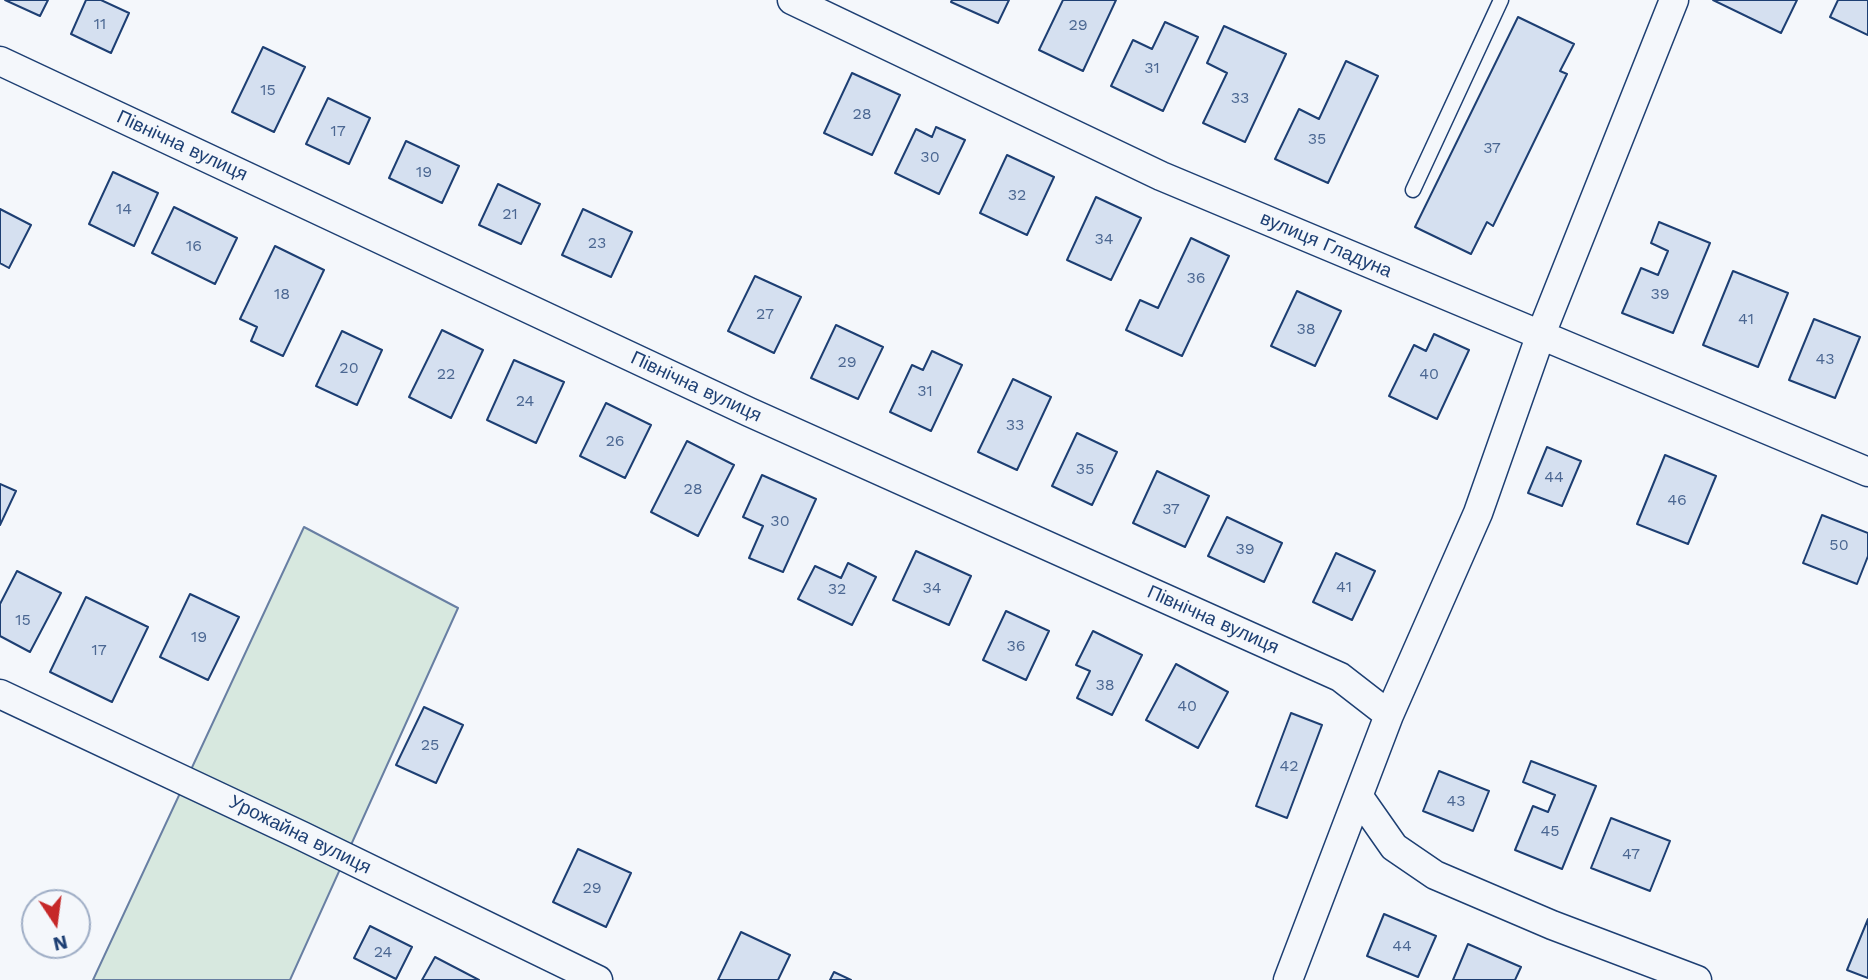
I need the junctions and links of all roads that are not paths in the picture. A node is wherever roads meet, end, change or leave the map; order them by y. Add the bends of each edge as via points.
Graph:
1 (792, 0) edge
2 (1501, 0) edge
3 (1674, 0) edge
4 (0, 61) edge
5 (1413, 190) dead end
6 (1541, 334) junction
7 (1868, 472) edge
8 (0, 694) edge
9 (1389, 715) junction
10 (1359, 797) junction
11 (598, 980) edge
12 (1288, 980) edge
13 (1697, 980) edge

1 - 6 street, вулиця Гладуна via 1161,176
2 - 5 lane
3 - 6 street
4 - 9 street, Північна вулиця via 749,412 1340,677
6 - 7 street, вулиця Гладуна
6 - 9 street via 1478,513
8 - 11 street, Урожайна вулиця
9 - 10 street
10 - 12 street
10 - 13 street via 1394,847 1435,875

